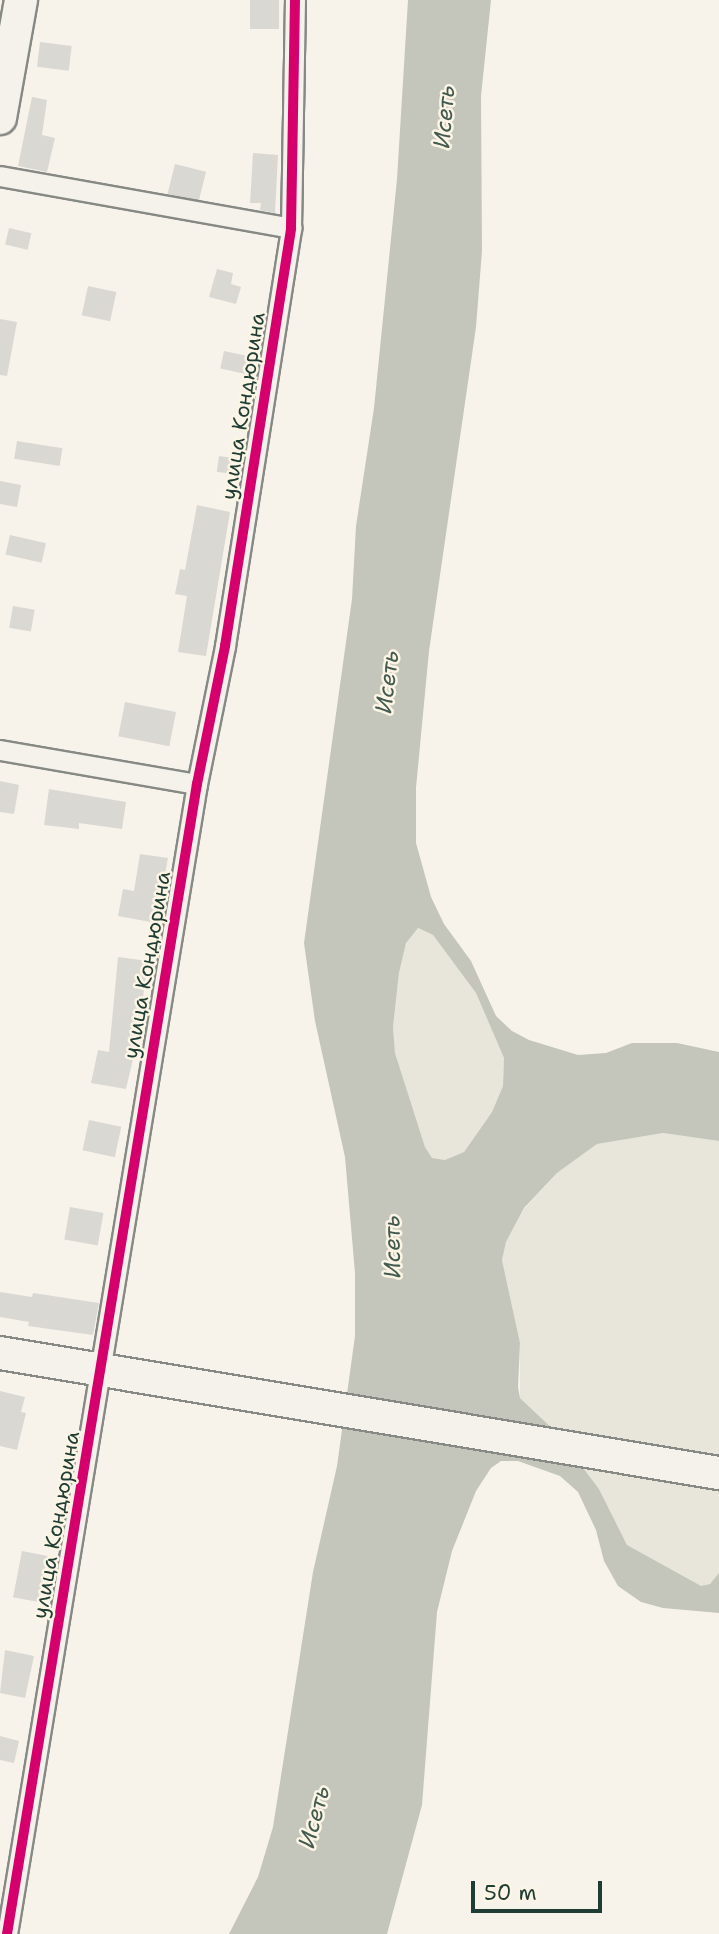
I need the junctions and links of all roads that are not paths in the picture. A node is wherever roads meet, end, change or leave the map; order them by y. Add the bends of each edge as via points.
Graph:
1 (21, 0) edge
2 (295, 0) edge
3 (0, 118) edge
4 (0, 176) edge
5 (291, 228) junction
6 (0, 750) edge
7 (197, 783) junction
8 (0, 1353) edge
9 (117, 1373) junction
10 (719, 1473) edge
11 (7, 1934) edge

1 - 3 main road
2 - 5 street, улица Кондюрина
4 - 5 street
5 - 7 street, улица Кондюрина via 225,646
6 - 7 street
7 - 9 street, улица Кондюрина
8 - 9 main road
9 - 10 main road
9 - 11 street, улица Кондюрина

